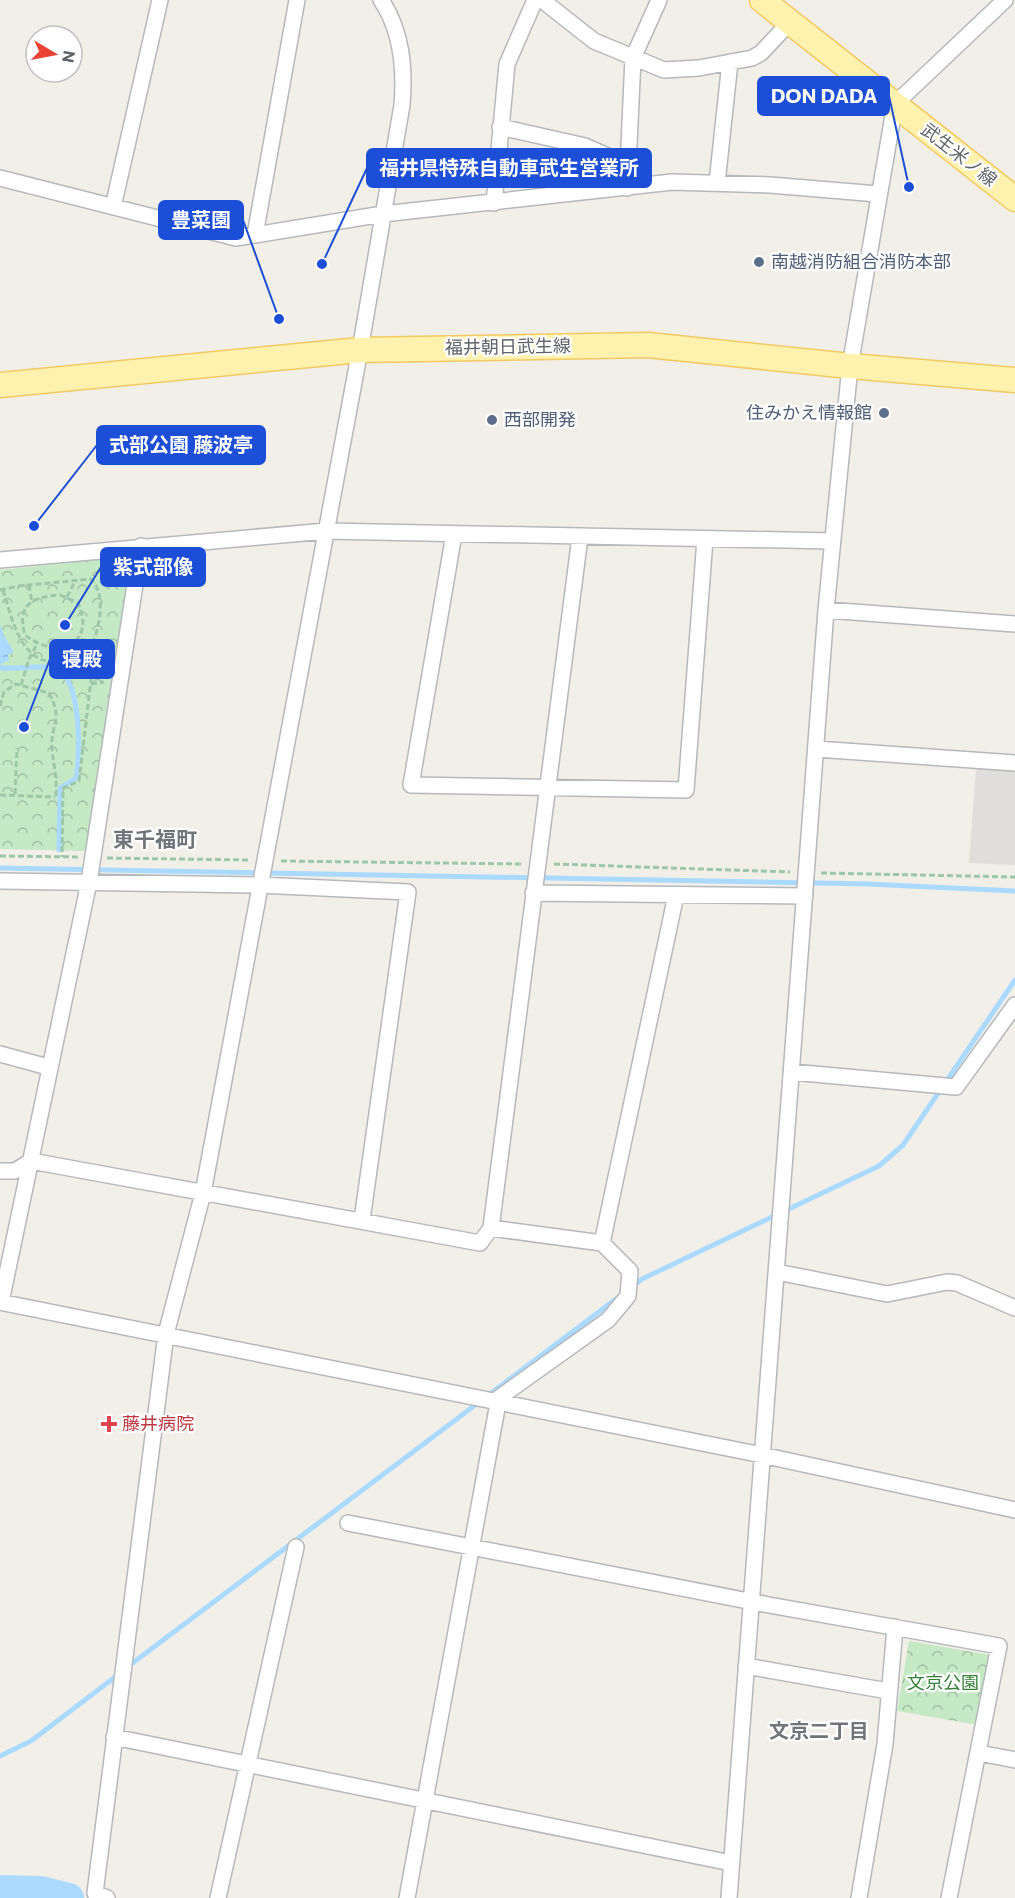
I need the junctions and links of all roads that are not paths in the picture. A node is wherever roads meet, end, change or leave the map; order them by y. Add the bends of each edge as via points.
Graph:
1 (160, 0) edge
2 (297, 0) edge
3 (381, 0) edge
4 (535, 0) edge
5 (542, 0) edge
6 (659, 0) edge
7 (762, 0) edge
8 (1005, 0) edge
9 (790, 22) junction
10 (633, 58) junction
11 (730, 62) junction
12 (895, 104) junction
13 (500, 127) junction
14 (628, 165) junction
15 (0, 178) edge
16 (717, 183) junction
17 (627, 188) junction
18 (878, 194) junction
19 (1015, 199) edge
20 (494, 202) junction
21 (113, 207) junction
22 (383, 214) junction
23 (255, 235) junction
24 (360, 350) junction
25 (850, 366) junction
26 (1015, 380) edge
27 (0, 385) edge
28 (326, 531) junction
29 (454, 534) junction
30 (580, 537) junction
31 (705, 538) junction
32 (832, 541) junction
33 (141, 546) junction
34 (0, 560) edge
35 (826, 610) junction
36 (1015, 624) edge
37 (816, 749) junction
38 (1015, 763) edge
39 (547, 789) junction
40 (0, 881) edge
41 (89, 882) junction
42 (260, 885) junction
43 (533, 893) junction
44 (676, 895) junction
45 (805, 896) junction
46 (1015, 1005) edge
47 (0, 1054) edge
48 (48, 1067) junction
49 (792, 1072) junction
50 (31, 1161) junction
51 (0, 1171) edge
52 (203, 1193) junction
53 (363, 1220) junction
54 (491, 1228) junction
55 (602, 1244) junction
56 (777, 1272) junction
57 (0, 1302) edge
58 (1015, 1308) edge
59 (166, 1334) junction
60 (496, 1402) junction
61 (762, 1455) junction
62 (1015, 1510) edge
63 (348, 1523) dead end
64 (473, 1546) junction
65 (296, 1547) dead end
66 (752, 1602) junction
67 (895, 1627) junction
68 (746, 1666) junction
69 (888, 1691) junction
70 (114, 1737) junction
71 (979, 1753) junction
72 (1015, 1760) edge
73 (248, 1765) junction
74 (426, 1801) junction
75 (731, 1863) junction
76 (107, 1898) edge
77 (218, 1898) edge
78 (408, 1898) edge
79 (729, 1898) edge
80 (859, 1898) edge
81 (950, 1898) edge

1 - 21 street
2 - 23 street
3 - 22 street via 397,34 404,85
4 - 13 street via 507,64
5 - 10 street via 594,41
6 - 10 street
7 - 9 main road, 武生米ノ線
8 - 12 street
9 - 11 street via 761,53
9 - 12 main road, 武生米ノ線
10 - 11 street via 663,70 681,71
10 - 14 street
11 - 16 street
12 - 18 street
12 - 19 main road, 武生米ノ線
13 - 14 street via 585,146
13 - 20 street
14 - 17 street
15 - 21 street
16 - 17 street via 672,182
16 - 18 street
17 - 20 street
18 - 25 street
20 - 22 street
21 - 23 street via 237,238
22 - 23 street
22 - 24 street
24 - 25 main road, 福井朝日武生線 via 648,345
24 - 27 main road, 福井朝日武生線
24 - 28 street
25 - 26 main road, 福井朝日武生線
25 - 32 street
28 - 29 street
28 - 33 street
28 - 42 street
29 - 30 street
29 - 39 street via 411,785
30 - 31 street
30 - 39 street
31 - 32 street
31 - 39 street via 686,790
32 - 35 street
33 - 34 street
33 - 41 street
35 - 36 street
35 - 37 street
37 - 38 street
37 - 45 street
39 - 43 street
40 - 41 street
41 - 42 street
41 - 48 street
42 - 52 street
42 - 53 street via 408,892
43 - 44 street
43 - 54 street
44 - 45 street
44 - 55 street
45 - 49 street
46 - 49 street via 956,1087
47 - 48 street
48 - 50 street
49 - 56 street
50 - 51 street via 15,1171
50 - 52 street
50 - 57 street
52 - 53 street
52 - 59 street
53 - 54 street via 480,1243
54 - 55 street
55 - 60 street via 630,1271 628,1296 608,1320
56 - 58 street via 887,1294 957,1283
56 - 61 street
57 - 59 street
59 - 60 street
59 - 70 street
60 - 61 street
60 - 64 street
61 - 62 street
61 - 66 street
63 - 64 street
64 - 66 street
64 - 74 street
65 - 73 street
66 - 67 street
66 - 68 street
67 - 69 street
67 - 71 street via 999,1646
68 - 69 street
68 - 75 street
69 - 80 street via 885,1744
70 - 73 street
70 - 76 street via 95,1893
71 - 72 street
71 - 81 street
73 - 74 street
73 - 77 street
74 - 75 street
74 - 78 street
75 - 79 street

